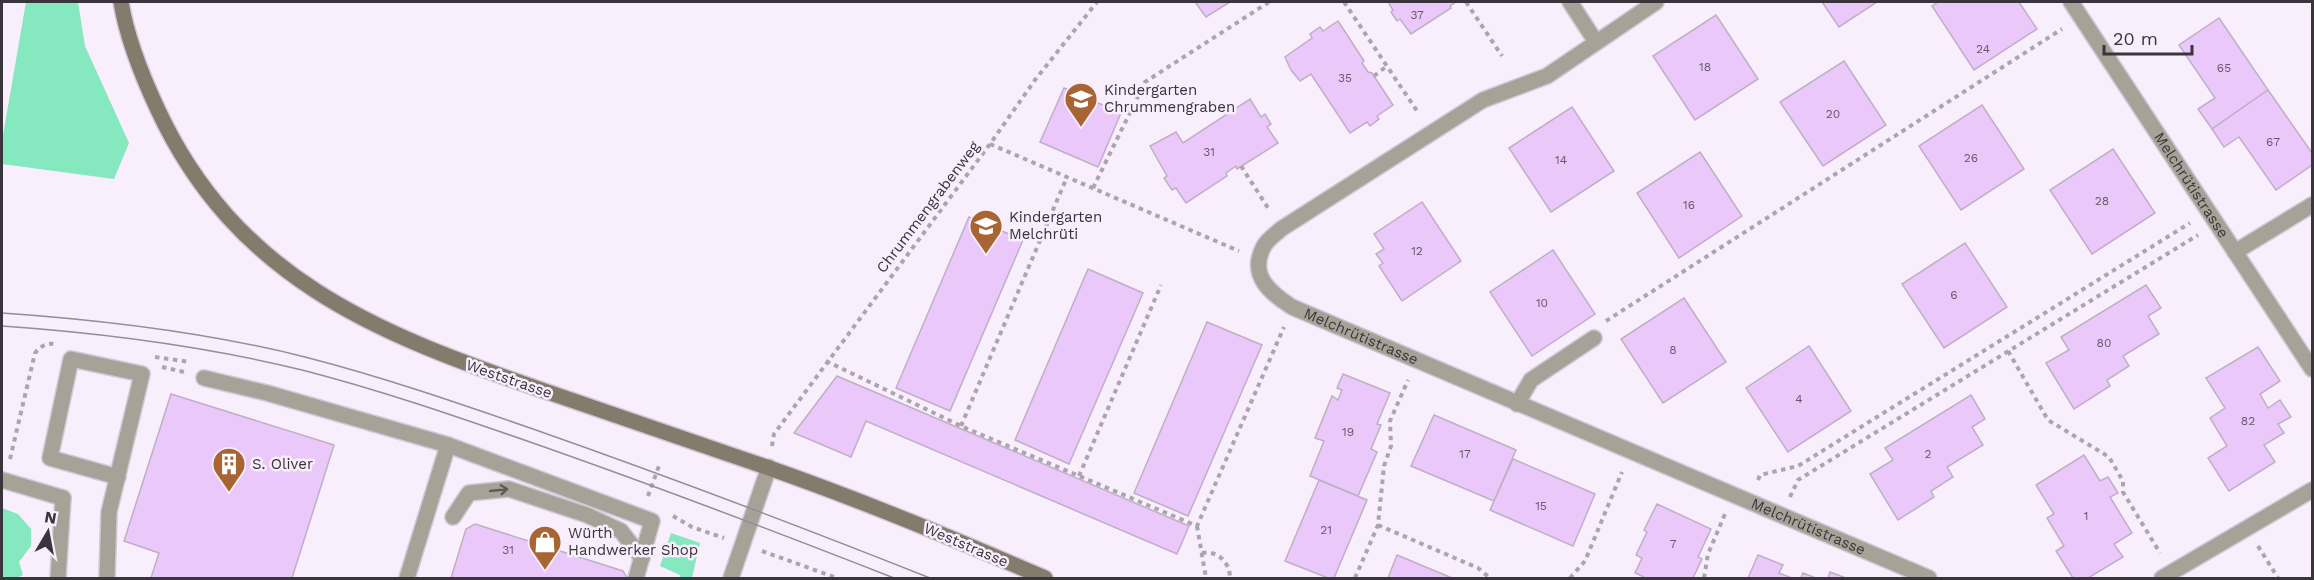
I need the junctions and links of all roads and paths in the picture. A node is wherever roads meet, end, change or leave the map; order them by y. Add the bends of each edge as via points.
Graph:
1 (121, 2) edge
2 (1096, 2) edge
3 (1269, 2) edge
4 (1344, 2) edge
5 (1466, 2) edge
6 (1570, 2) edge
7 (1656, 2) edge
8 (2071, 2) edge
9 (2067, 25) dead end
10 (1596, 42) junction
11 (1502, 56) dead end
12 (1387, 66) junction
13 (1374, 76) dead end
14 (1418, 111) dead end
15 (990, 144) junction
16 (1241, 166) dead end
17 (1067, 177) junction
18 (1093, 188) junction
19 (2313, 205) edge
20 (1268, 207) dead end
21 (2197, 218) dead end
22 (2205, 230) dead end
23 (2235, 252) junction
24 (1258, 259) junction
25 (1161, 285) dead end
26 (1287, 320) dead end
27 (1594, 338) joint
28 (2008, 351) junction
29 (826, 361) junction
30 (154, 366) dead end
31 (2313, 369) edge
32 (179, 370) dead end
33 (204, 378) dead end
34 (1406, 386) dead end
35 (1517, 404) junction
36 (961, 426) junction
37 (448, 445) junction
38 (660, 463) dead end
39 (1625, 464) dead end
40 (769, 467) junction
41 (1080, 476) junction
42 (118, 477) junction
43 (2, 480) edge
44 (1755, 486) dead end
45 (2313, 490) edge
46 (1789, 500) dead end
47 (646, 501) dead end
48 (453, 517) dead end
49 (1723, 519) dead end
50 (1378, 525) junction
51 (1197, 526) junction
52 (2256, 541) dead end
53 (1202, 553) junction
54 (642, 558) junction
55 (2164, 558) dead end
56 (58, 579) edge
57 (107, 579) edge
58 (407, 579) edge
59 (636, 579) edge
60 (731, 579) edge
61 (1045, 579) edge
62 (1206, 579) edge
63 (1230, 579) edge
64 (1355, 579) edge
65 (1490, 579) edge
66 (1570, 579) edge
67 (1704, 579) edge
68 (1929, 579) edge
69 (2162, 579) edge
70 (2278, 579) edge

1 - 40 main road, Weststrasse via 143,79 172,141 231,220 297,280 400,337 465,364
2 - 15 path
3 - 18 path via 1145,82
4 - 12 path
5 - 11 path
6 - 10 street
7 - 10 street
8 - 23 street, Melchrütistrasse
9 - 27 path via 1599,326
10 - 24 street via 1547,76 1483,100 1281,229 1265,244
12 - 13 path
12 - 14 path
15 - 17 path, Chrummengrabenweg
15 - 29 path, Chrummengrabenweg
16 - 20 path
17 - 18 path, Chrummengrabenweg
17 - 36 path
18 - 24 path, Chrummengrabenweg
19 - 23 street
21 - 44 path via 1798,466 1760,475
22 - 28 path
23 - 31 street, Melchrütistrasse
24 - 35 street, Melchrütistrasse via 1262,283 1272,295 1292,307
25 - 41 path
26 - 51 path
27 - 35 street via 1531,380
28 - 46 path via 1798,480
28 - 55 path via 2048,420 2109,458 2123,481 2123,492
29 - 36 path
29 - 40 path, Chrummengrabenweg via 774,434
30 - 32 path
33 - 37 street
34 - 50 path via 1390,421 1391,446 1383,466
35 - 68 street, Melchrütistrasse
36 - 41 path
37 - 54 street via 652,521
37 - 58 street
38 - 47 path
39 - 66 path via 1585,561
40 - 60 street
40 - 61 main road, Weststrasse
41 - 51 path
42 - 42 street via 142,374 71,359 50,458
42 - 57 street via 110,512
43 - 56 street via 63,498
45 - 69 street
48 -> 54 street via 469,493 509,489 587,515 621,531
49 - 67 path via 1708,555
50 - 64 path
50 - 65 path via 1478,568
51 - 53 path
52 - 70 path
53 - 62 path
53 - 63 path via 1217,555 1227,563
54 - 59 street

